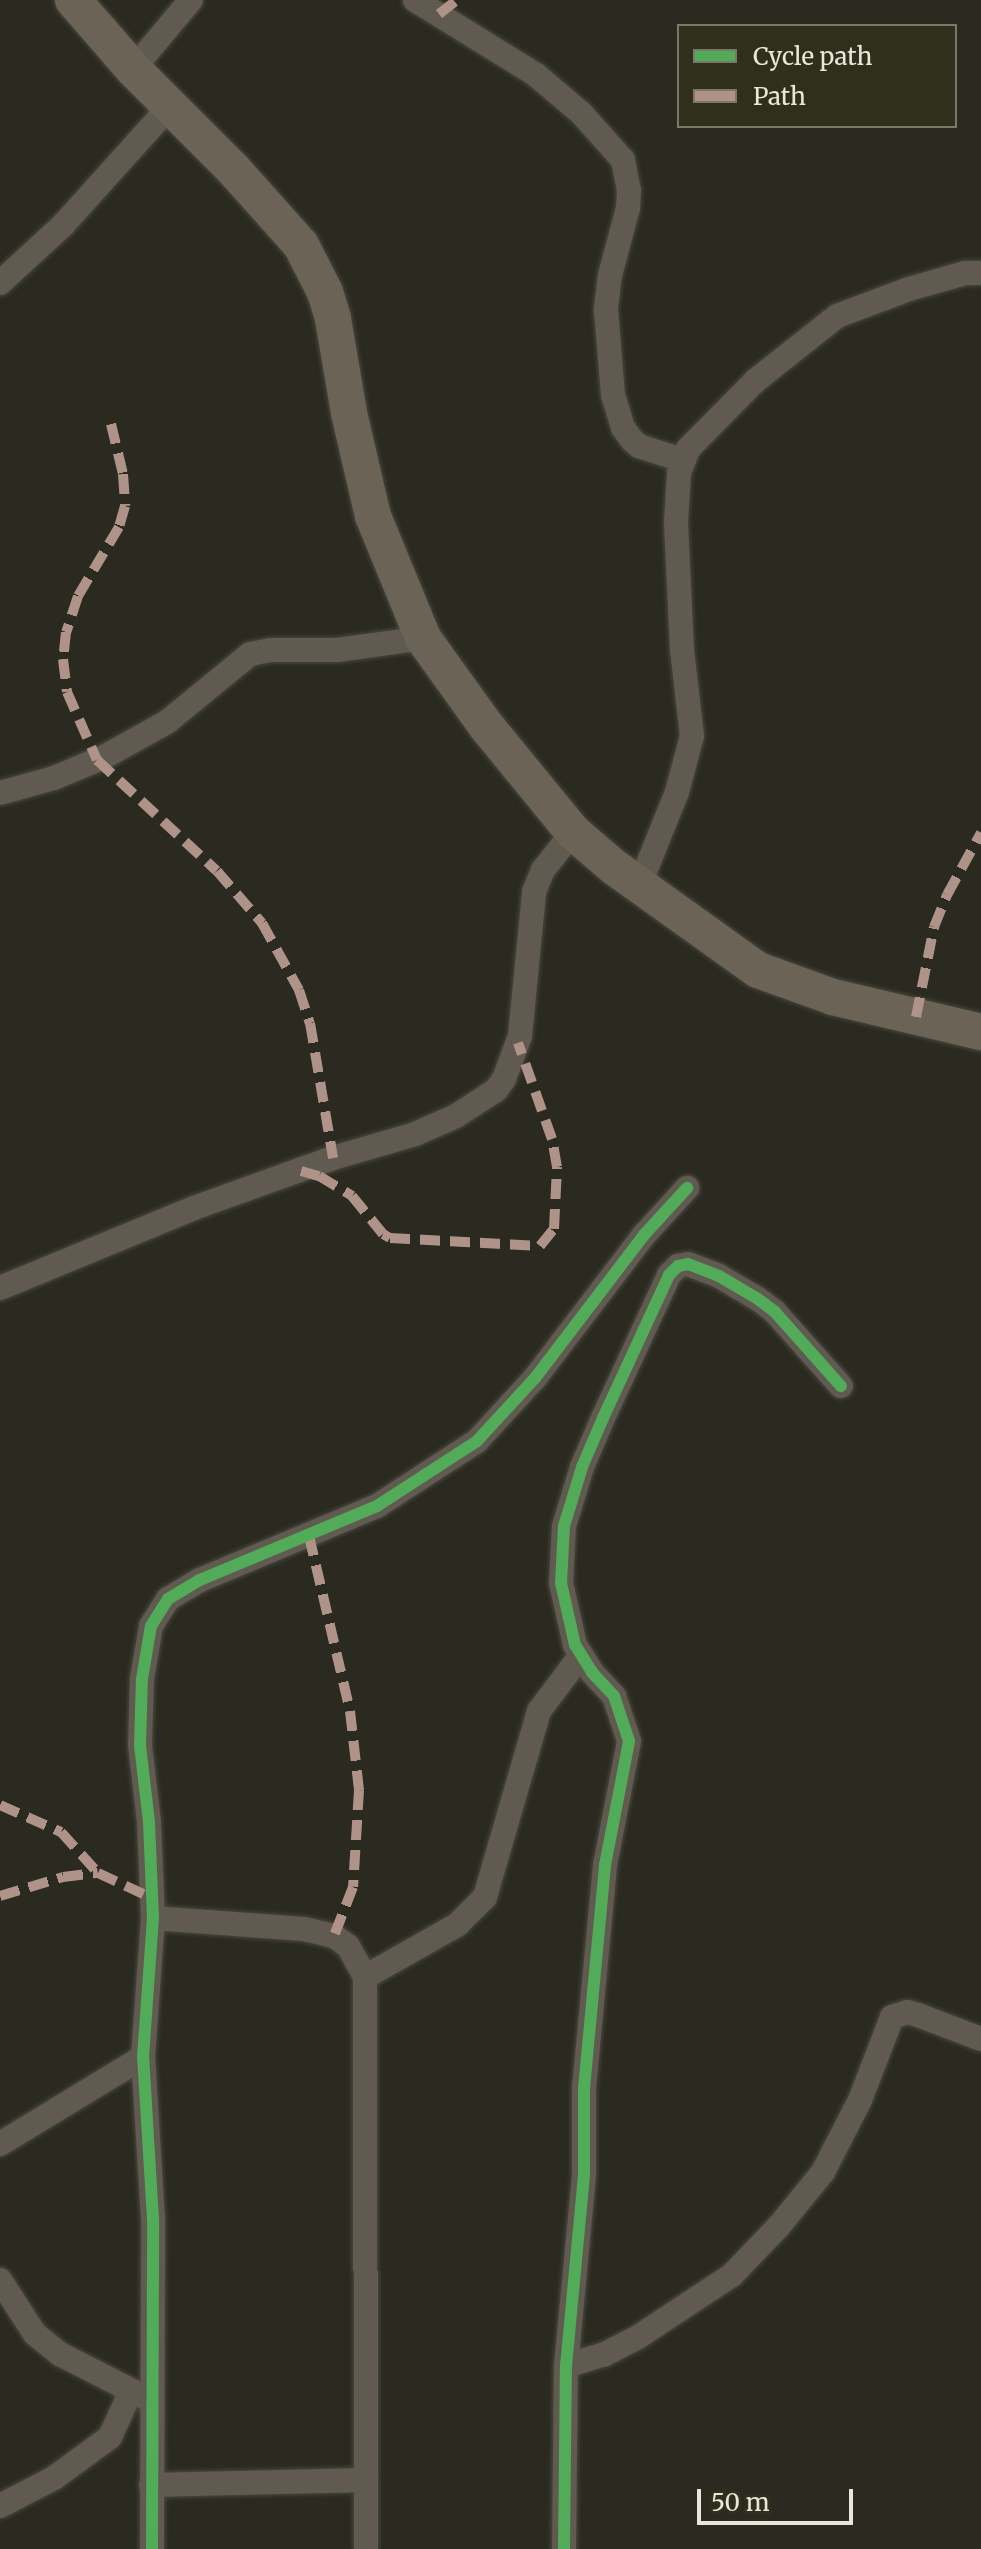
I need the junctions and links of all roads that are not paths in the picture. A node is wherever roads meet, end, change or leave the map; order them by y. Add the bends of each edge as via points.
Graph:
1 (73, 0) edge
2 (191, 0) edge
3 (415, 0) edge
4 (133, 69) junction
5 (170, 106) junction
6 (981, 273) edge
7 (0, 283) edge
8 (682, 460) junction
9 (423, 638) junction
10 (0, 793) edge
11 (573, 832) junction
12 (640, 884) junction
13 (981, 1032) edge
14 (687, 1188) dead end
15 (0, 1288) edge
16 (841, 1386) dead end
17 (581, 1655) junction
18 (153, 1918) junction
19 (365, 1977) junction
20 (981, 2039) edge
21 (143, 2057) junction
22 (0, 2144) edge
23 (0, 2280) edge
24 (566, 2366) junction
25 (141, 2396) junction
26 (366, 2480) junction
27 (151, 2485) junction
28 (0, 2506) edge
29 (152, 2549) edge
30 (366, 2549) edge
31 (564, 2549) edge

1 - 4 street
2 - 4 street
3 - 8 street via 535,74 581,113 623,160 628,208 606,310 613,395 632,440
4 - 5 street
5 - 7 street via 63,225
5 - 9 street via 283,222 312,265 333,319 373,516
6 - 8 street via 909,289 837,316 755,381
8 - 12 street via 676,522 692,736 677,792
9 - 10 street via 337,650 250,654 167,722 104,757
9 - 11 street
11 - 12 street
11 - 15 street via 543,870 534,892 520,1036 496,1090 415,1134 194,1208
12 - 13 street via 758,970 833,997
14 - 18 street via 644,1235 535,1378 477,1441 377,1506 200,1580 168,1599 151,1626 142,1679 140,1745
16 - 17 street via 775,1312 738,1286 688,1264 669,1275 582,1467 564,1526 561,1583
17 - 19 street via 539,1711 485,1897 457,1925
17 - 24 street via 614,1696 629,1741 605,1865
18 - 19 street via 334,1936 348,1946
18 - 21 street
19 - 26 street
20 - 24 street via 907,2012 892,2017 860,2100 823,2172 779,2226 732,2275 638,2337
21 - 22 street
21 - 25 street via 153,2219
23 - 25 street via 35,2334 87,2371
24 - 31 street
25 - 27 street
25 - 28 street via 110,2437 54,2478
26 - 27 street
26 - 30 street
27 - 29 street

